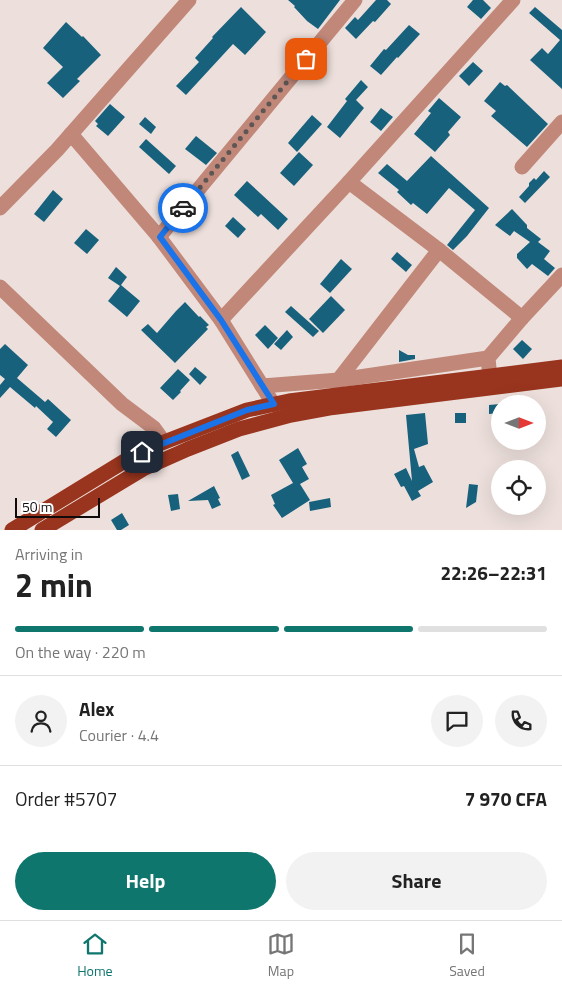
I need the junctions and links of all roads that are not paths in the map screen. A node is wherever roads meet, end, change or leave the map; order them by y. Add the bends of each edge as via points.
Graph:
1 (189, 0) edge
2 (355, 0) edge
3 (509, 1) edge
4 (562, 122) edge
5 (71, 134) junction
6 (522, 167) dead end
7 (349, 182) junction
8 (0, 208) edge
9 (160, 237) junction
10 (439, 250) junction
11 (562, 275) edge
12 (0, 287) edge
13 (522, 318) junction
14 (221, 320) junction
15 (488, 358) junction
16 (562, 367) edge
17 (490, 376) junction
18 (562, 379) edge
19 (339, 380) junction
20 (262, 386) junction
21 (326, 397) junction
22 (274, 404) junction
23 (164, 442) junction
24 (59, 525) edge
25 (12, 530) edge
26 (42, 530) edge

1 - 5 street
2 - 9 street
3 - 7 street
4 - 6 street
5 - 8 street
5 - 9 street
7 - 10 street
7 - 14 street
9 - 14 street
10 - 13 street
10 - 19 street
11 - 13 street
12 - 23 street via 122,404 154,428
13 - 15 street
14 - 20 street
15 - 17 street
15 - 19 street
16 - 17 main road
17 - 21 main road
18 - 24 main road via 329,408 239,429 143,469
19 - 20 street
19 - 21 street
20 - 22 street
21 - 22 main road
22 - 23 main road via 247,410
23 - 25 main road
24 - 26 main road

